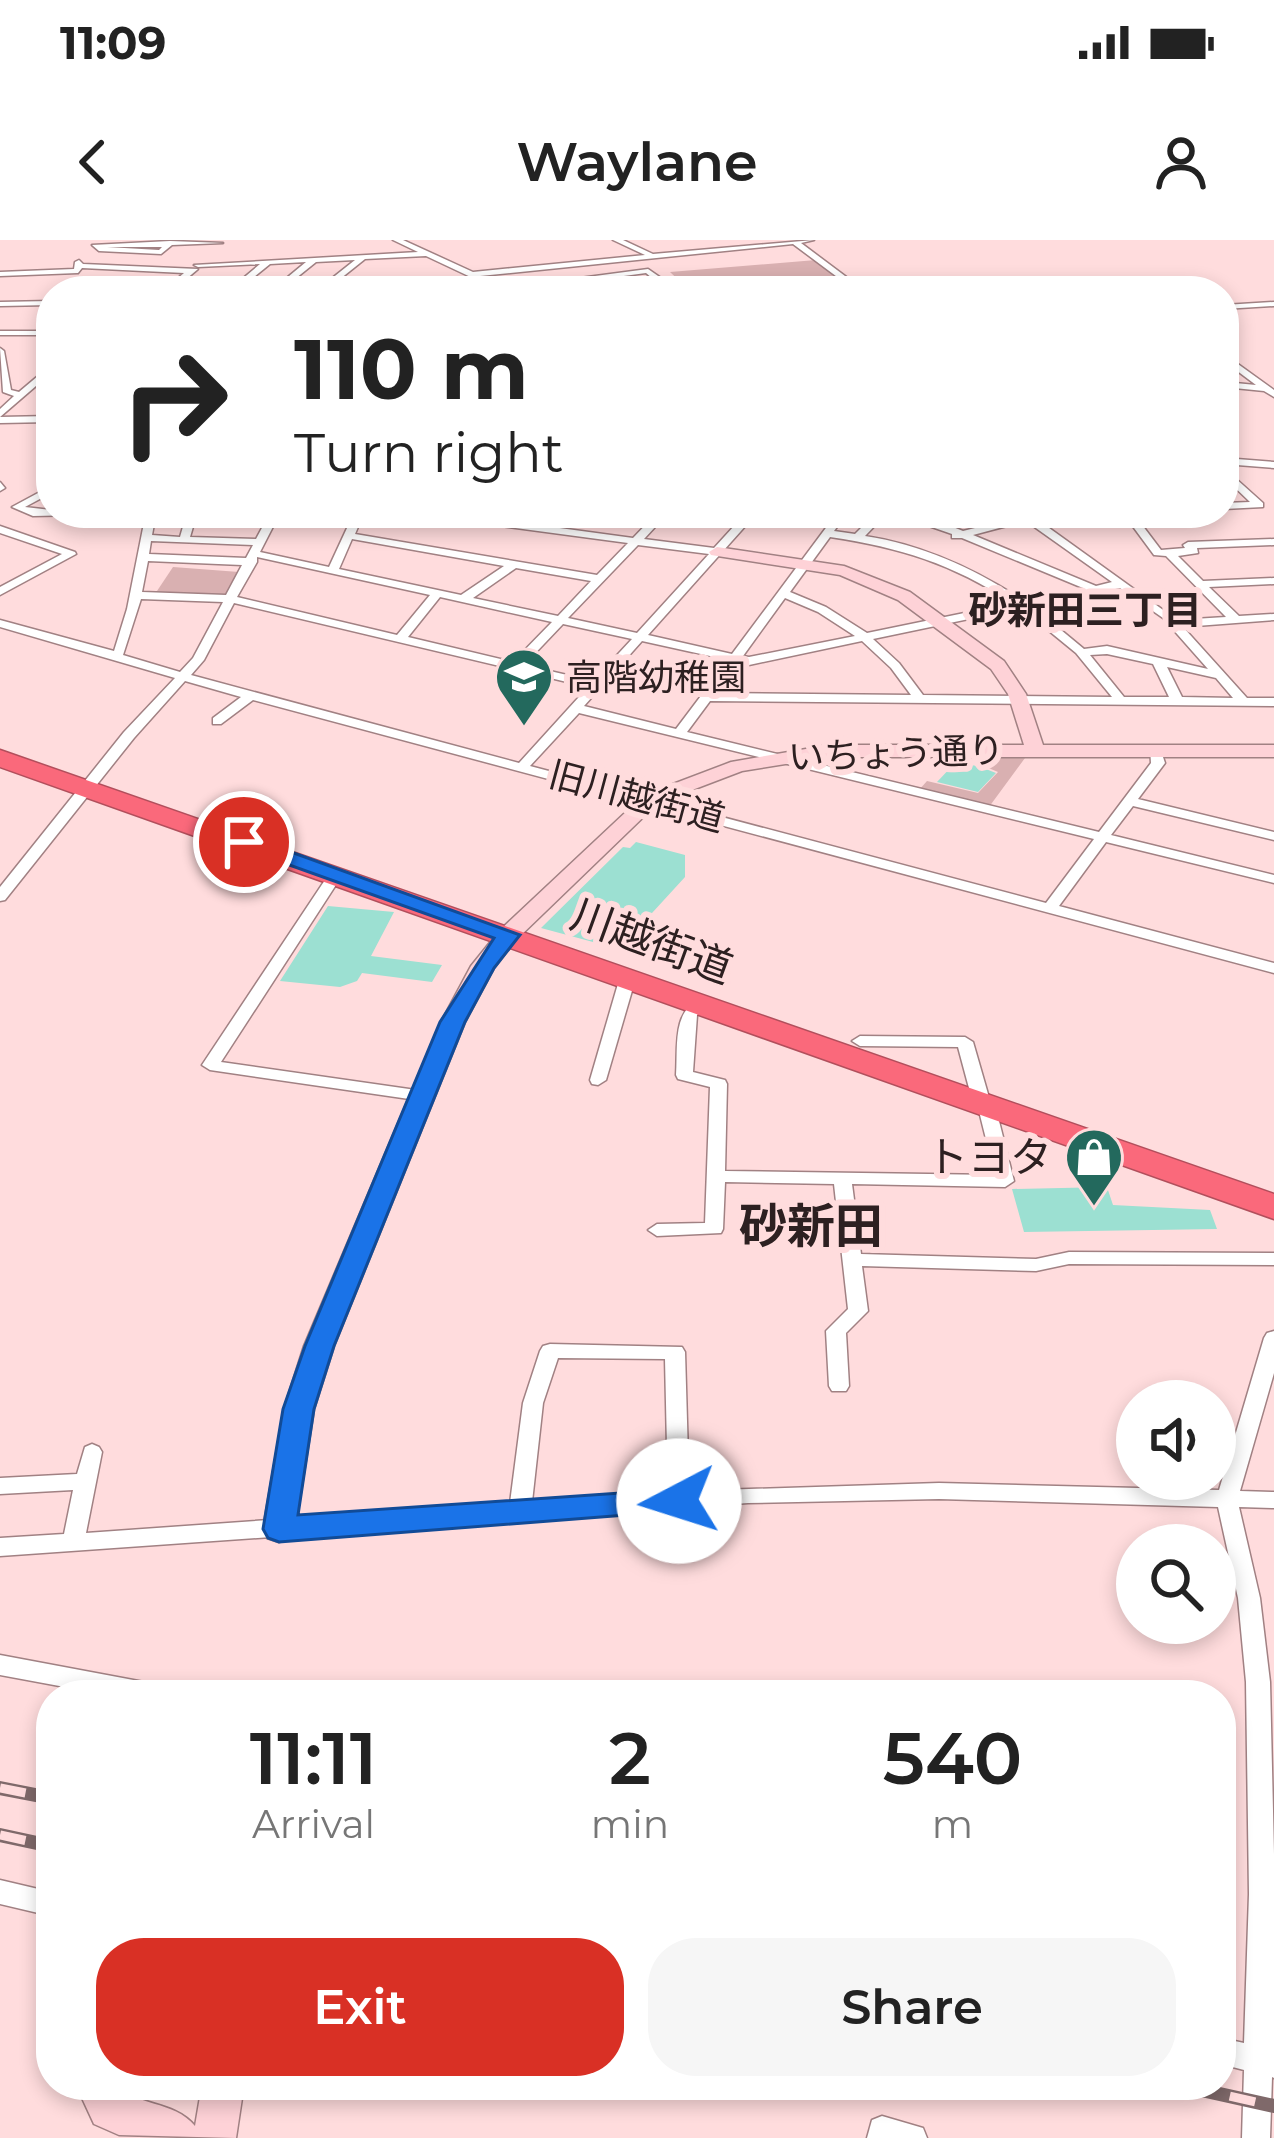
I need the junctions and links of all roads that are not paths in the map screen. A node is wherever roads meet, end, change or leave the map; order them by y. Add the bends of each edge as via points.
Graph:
1 (397, 240) edge
2 (617, 240) edge
3 (810, 240) edge
4 (795, 242) edge
5 (216, 247) edge
6 (167, 250) junction
7 (430, 254) junction
8 (407, 256) junction
9 (655, 256) junction
10 (362, 258) junction
11 (314, 260) junction
12 (268, 262) junction
13 (0, 264) edge
14 (567, 265) junction
15 (78, 266) junction
16 (113, 267) junction
17 (393, 267) dead end
18 (195, 268) junction
19 (495, 272) junction
20 (0, 274) edge
21 (114, 276) edge
22 (185, 276) edge
23 (251, 276) edge
24 (293, 276) edge
25 (339, 276) edge
26 (468, 276) edge
27 (490, 276) edge
28 (585, 276) edge
29 (599, 276) edge
30 (653, 276) edge
31 (841, 276) edge
32 (36, 303) edge
33 (0, 304) edge
34 (1274, 304) edge
35 (1239, 306) edge
36 (0, 333) edge
37 (36, 333) edge
38 (0, 351) edge
39 (1239, 369) edge
40 (36, 382) edge
41 (1239, 387) edge
42 (1271, 391) edge
43 (19, 394) junction
44 (1, 413) edge
45 (36, 416) edge
46 (1239, 462) edge
47 (1274, 465) edge
48 (1239, 486) edge
49 (36, 497) edge
50 (1258, 505) junction
51 (1239, 506) edge
52 (1274, 510) edge
53 (36, 514) edge
54 (147, 528) edge
55 (188, 528) edge
56 (268, 528) edge
57 (354, 528) edge
58 (542, 528) edge
59 (649, 528) edge
60 (739, 528) edge
61 (832, 528) edge
62 (867, 528) edge
63 (912, 528) edge
64 (940, 528) edge
65 (983, 528) edge
66 (1041, 528) edge
67 (1139, 528) edge
68 (0, 529) edge
69 (828, 533) junction
70 (351, 536) junction
71 (956, 536) junction
72 (145, 538) junction
73 (857, 538) junction
74 (184, 540) junction
75 (1274, 540) edge
76 (636, 542) junction
77 (896, 545) junction
78 (257, 552) junction
79 (717, 552) junction
80 (1169, 553) junction
81 (142, 556) junction
82 (802, 564) junction
83 (513, 565) junction
84 (333, 570) junction
85 (598, 579) junction
86 (1274, 580) edge
87 (1120, 584) junction
88 (1200, 584) junction
89 (1094, 589) junction
90 (0, 592) edge
91 (438, 593) junction
92 (782, 593) junction
93 (136, 595) junction
94 (231, 599) junction
95 (463, 599) junction
96 (1018, 605) junction
97 (1273, 618) edge
98 (1235, 620) junction
99 (560, 621) junction
100 (940, 622) junction
101 (0, 623) edge
102 (1174, 624) junction
103 (401, 638) junction
104 (639, 638) junction
105 (860, 638) junction
106 (1085, 652) junction
107 (113, 656) junction
108 (735, 660) junction
109 (1158, 662) junction
110 (516, 666) junction
111 (1219, 675) junction
112 (182, 677) junction
113 (598, 686) junction
114 (252, 695) junction
115 (707, 698) junction
116 (920, 700) junction
117 (1020, 700) junction
118 (1121, 701) junction
119 (1177, 701) junction
120 (1243, 701) junction
121 (1274, 702) edge
122 (579, 709) junction
123 (217, 722) dead end
124 (680, 733) junction
125 (1035, 749) junction
126 (1156, 751) junction
127 (1272, 756) edge
128 (776, 757) junction
129 (0, 758) edge
130 (524, 765) junction
131 (88, 787) junction
132 (651, 799) junction
133 (1128, 801) junction
134 (1101, 836) junction
135 (1274, 836) edge
136 (336, 874) junction
137 (1274, 879) edge
138 (0, 897) edge
139 (1050, 908) junction
140 (508, 935) junction
141 (1274, 968) edge
142 (628, 977) junction
143 (700, 1003) junction
144 (860, 1041) dead end
145 (598, 1080) dead end
146 (423, 1096) junction
147 (984, 1104) junction
148 (716, 1176) junction
149 (843, 1180) junction
150 (1274, 1207) edge
151 (657, 1230) dead end
152 (1274, 1259) edge
153 (853, 1260) junction
154 (1274, 1338) edge
155 (839, 1386) dead end
156 (92, 1452) dead end
157 (1236, 1469) edge
158 (86, 1481) junction
159 (0, 1486) edge
160 (1116, 1497) edge
161 (1227, 1500) edge
162 (1236, 1500) edge
163 (1274, 1500) edge
164 (679, 1501) junction
165 (520, 1514) junction
166 (279, 1529) junction
167 (74, 1541) junction
168 (0, 1547) edge
169 (0, 1665) edge
170 (80, 1680) edge
171 (0, 1892) edge
172 (1268, 1896) edge
173 (36, 1900) edge
174 (1236, 2055) edge
175 (1266, 2062) edge
176 (100, 2100) edge
177 (220, 2100) edge
178 (1262, 2134) edge
179 (178, 2138) edge
180 (214, 2138) edge
181 (881, 2138) edge
182 (913, 2138) edge

1 - 7 street
2 - 9 street
3 - 4 street
4 - 9 street
4 - 31 street
5 - 6 street
5 - 6 street
5 - 18 street
6 - 6 street via 99,249 96,245
7 - 8 street
7 - 26 street
8 - 10 street
8 - 17 street
9 - 14 street
10 - 11 street
10 - 25 street
11 - 12 street
11 - 24 street
12 - 18 street
12 - 23 street
13 - 15 street
14 - 19 street
14 - 19 street via 533,254
14 - 28 street
15 - 16 street
15 - 20 street
16 - 18 street
16 - 21 street
18 - 22 street
19 - 27 street
29 - 30 street
32 - 33 street
34 - 35 street
36 - 37 street
38 - 43 street via 8,392
39 - 42 street
40 - 43 street
41 - 42 street
43 - 44 street
44 - 45 street
46 - 47 street
48 - 50 street
49 - 53 street via 17,507
50 - 51 street
50 - 52 street
54 - 72 street
55 - 74 street
56 - 78 street
57 - 70 street
58 - 76 street
59 - 76 street
60 - 79 street
61 - 69 street
62 - 73 street
63 - 77 street
64 - 71 street
65 - 71 street
66 - 87 street
67 - 80 street via 1158,553
68 - 90 street via 71,554
69 - 73 street
69 - 82 street
70 - 83 street
70 - 84 street
71 - 89 street
72 - 74 street
72 - 81 street
73 - 77 street
74 - 78 street
75 - 80 street
76 - 79 street
76 - 85 street
77 - 96 street via 950,564
78 - 81 street
78 - 84 street
78 - 94 street
79 - 82 street
79 - 104 street
80 - 88 street
81 - 93 street
82 - 92 street
82 - 100 street via 881,583
83 - 85 street
83 - 95 street
84 - 91 street
85 - 99 street
86 - 88 street
87 - 89 street
87 - 102 street
88 - 98 street
89 - 96 street
91 - 95 street
91 - 103 street
92 - 105 street
92 - 108 street
93 - 94 street
93 - 107 street
94 - 103 street
94 - 112 street
95 - 99 street
96 - 100 street
96 - 106 street
97 - 98 street
98 - 102 street
99 - 104 street
99 - 110 street
100 - 105 street
100 - 117 street via 998,665
101 - 107 street, 旧川越街道
102 - 111 street
103 - 110 street
104 - 108 street
104 - 113 street
105 - 108 street
105 - 116 street via 902,669
106 - 109 street
106 - 118 street
107 - 112 street, 旧川越街道
108 - 115 street
109 - 111 street
109 - 119 street
110 - 113 street
111 - 120 street
112 - 114 street, 旧川越街道
112 - 131 street
113 - 122 street
114 - 123 street
114 - 130 street, 旧川越街道
115 - 116 street
115 - 124 street
116 - 117 street
117 - 118 street
117 - 125 street
118 - 119 street
119 - 120 street
120 - 121 street
122 - 124 street
122 - 130 street
124 - 128 street
125 - 126 street, いちょう通り
125 - 128 street, いちょう通り
126 - 127 street, いちょう通り
126 - 133 street via 1158,763
128 - 132 street, いちょう通り
128 - 134 street
129 - 131 highway, 川越街道
130 - 132 street, 旧川越街道
131 - 136 highway, 川越街道
131 - 138 street
132 - 139 street, 旧川越街道
132 - 140 street, いちょう通り
133 - 134 street
133 - 135 street
134 - 137 street
134 - 139 street
136 - 140 highway, 川越街道
136 - 146 street via 210,1065
139 - 141 street, 旧川越街道
140 - 142 highway, 川越街道
140 - 146 street, いちょう通り via 453,1022
142 - 143 highway, 川越街道
142 - 145 street
143 - 147 highway, 川越街道
143 - 148 street via 689,1014 683,1076 719,1084
144 - 147 street via 965,1042
146 - 166 street, いちょう通り via 299,1409
147 - 149 street via 1008,1180
147 - 150 highway, 川越街道
148 - 149 street
148 - 151 street via 714,1229
149 - 153 street
152 - 153 street
153 - 155 street via 858,1311 836,1331
154 - 157 street
156 - 158 street
158 - 159 street
158 - 167 street
160 - 164 street via 940,1491
161 - 172 street via 1258,1682
162 - 163 street
164 - 165 street
164 - 165 street via 675,1352 550,1352 533,1402
165 - 166 street
166 - 167 street
167 - 168 street
169 - 170 street
171 - 173 street
172 - 175 street
174 - 175 street
175 - 178 street
176 - 179 street via 111,2112 166,2123
177 - 180 street
181 - 182 street via 882,2130

